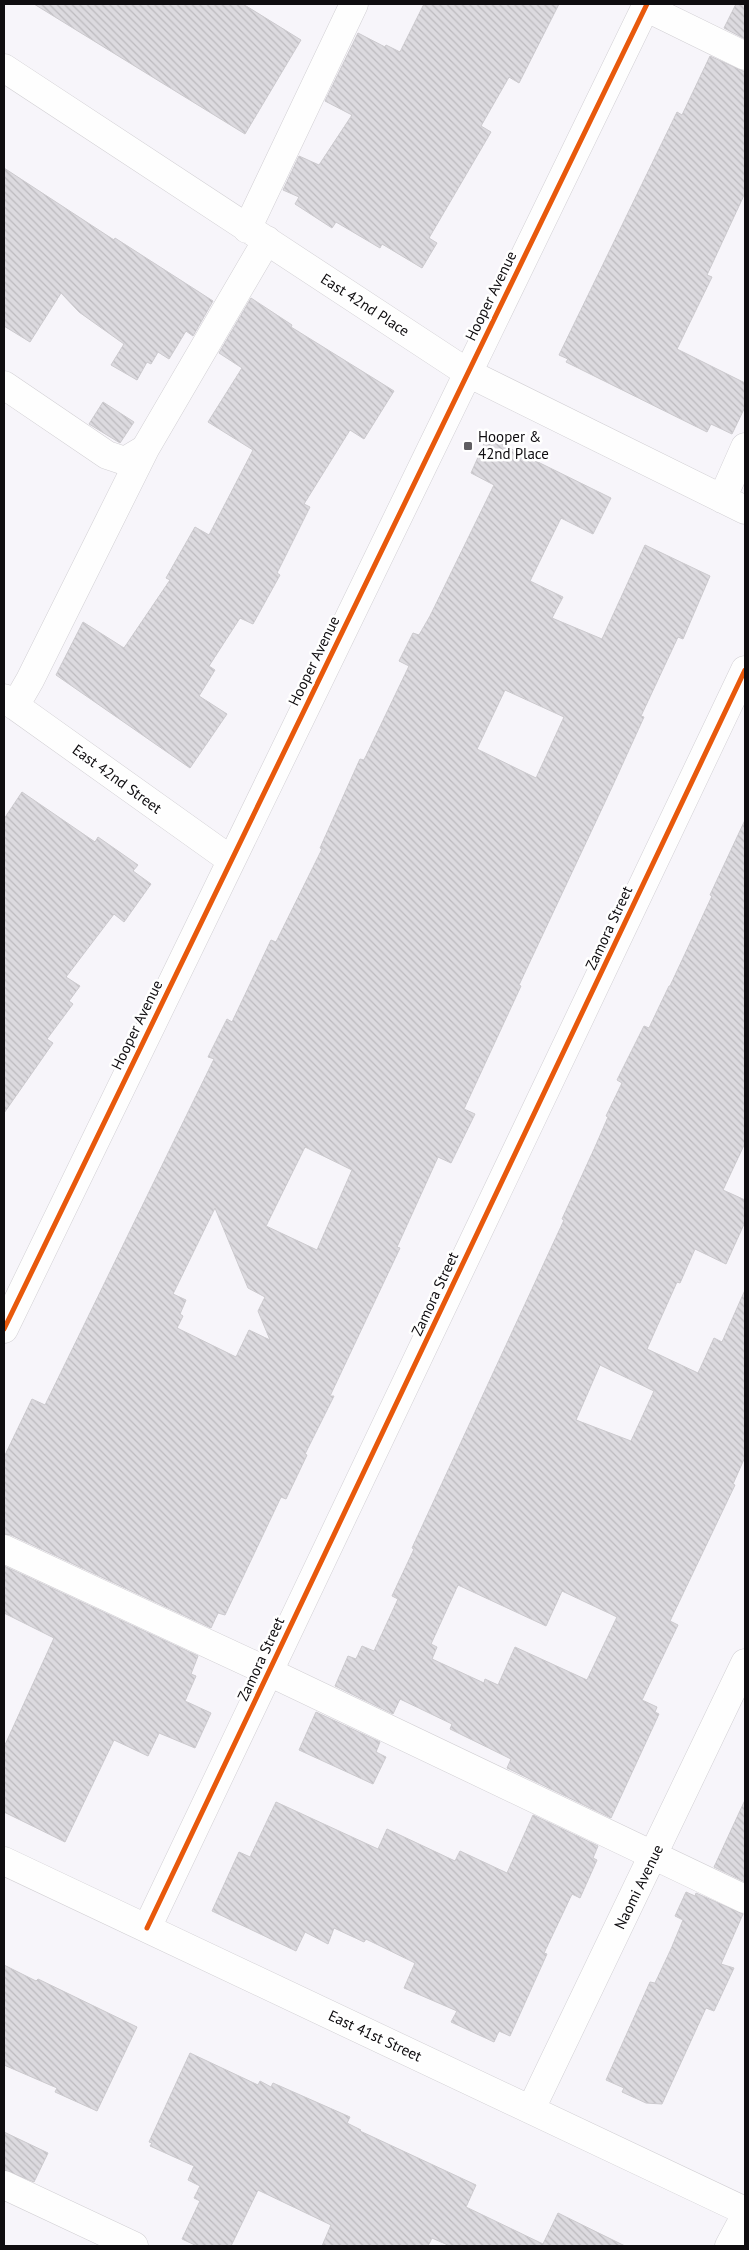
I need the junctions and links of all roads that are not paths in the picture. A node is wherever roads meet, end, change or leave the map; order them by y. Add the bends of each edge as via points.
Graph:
1 (354, 4) edge
2 (646, 5) edge
3 (745, 56) edge
4 (4, 68) edge
5 (257, 234) junction
6 (468, 373) junction
7 (4, 385) edge
8 (745, 447) edge
9 (145, 449) junction
10 (733, 505) edge
11 (745, 670) edge
12 (8, 705) edge
13 (231, 860) junction
14 (10, 1300) edge
15 (4, 1329) edge
16 (4, 1549) edge
17 (745, 1663) edge
18 (269, 1672) junction
19 (654, 1856) junction
20 (4, 1861) edge
21 (745, 1898) edge
22 (147, 1928) junction
23 (531, 2109) junction
24 (4, 2186) edge
25 (745, 2211) edge
26 (745, 2216) edge
27 (134, 2246) edge
28 (730, 2246) edge

1 - 5 street
2 - 3 street
2 - 6 street, Hooper Avenue
4 - 5 street, East 42nd Place
5 - 6 street, East 42nd Place
5 - 9 street
6 - 10 street, East 42nd Place
6 - 13 street, Hooper Avenue
7 - 9 street via 107,455 125,461
8 - 10 street
9 - 12 street
11 - 18 street, Zamora Street
12 - 13 street, East 42nd Street
13 - 14 street, Hooper Avenue
14 - 15 street, Hooper Avenue
16 - 18 street
17 - 19 street, Naomi Avenue
18 - 19 street
18 - 22 street, Zamora Street
19 - 21 street
19 - 23 street, Naomi Avenue
20 - 22 street, East 41st Street
22 - 23 street, East 41st Street
23 - 25 street, East 41st Street
24 - 27 street
26 - 28 street

